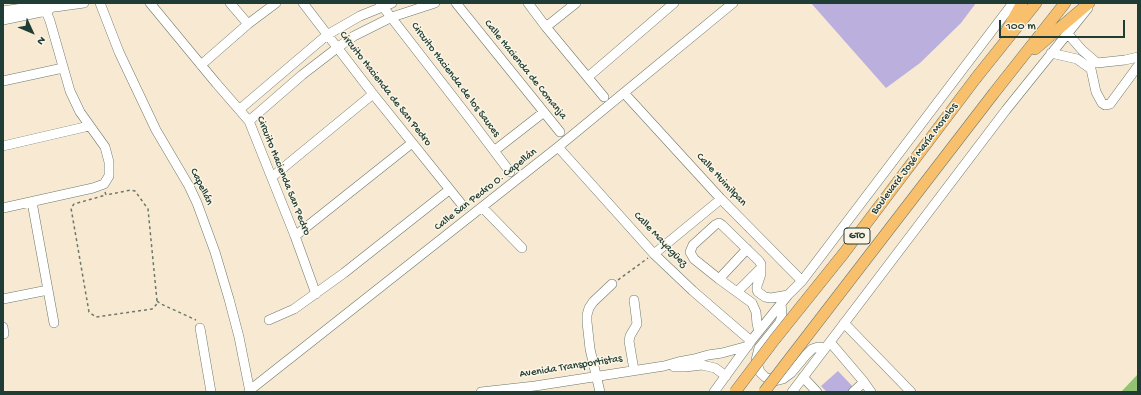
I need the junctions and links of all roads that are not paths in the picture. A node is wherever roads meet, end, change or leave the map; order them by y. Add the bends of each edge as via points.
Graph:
1 (84, 3) edge
2 (100, 3) edge
3 (150, 3) edge
4 (230, 3) edge
5 (276, 3) edge
6 (303, 3) edge
7 (435, 3) edge
8 (456, 3) edge
9 (528, 3) edge
10 (576, 3) edge
11 (674, 3) edge
12 (733, 3) edge
13 (1013, 3) edge
14 (1022, 3) edge
15 (1036, 3) edge
16 (1064, 3) edge
17 (1088, 3) edge
18 (1092, 3) edge
19 (385, 4) edge
20 (43, 6) edge
21 (3, 11) edge
22 (392, 17) junction
23 (3, 20) edge
24 (248, 24) junction
25 (546, 27) junction
26 (1068, 34) junction
27 (327, 35) junction
28 (337, 48) junction
29 (1051, 53) junction
30 (1138, 57) edge
31 (991, 58) junction
32 (201, 65) junction
33 (1016, 65) junction
34 (1094, 66) junction
35 (1138, 66) edge
36 (63, 68) junction
37 (588, 77) junction
38 (3, 81) edge
39 (624, 93) junction
40 (373, 94) junction
41 (604, 97) dead end
42 (240, 110) junction
43 (544, 112) junction
44 (250, 121) junction
45 (90, 126) junction
46 (560, 132) dead end
47 (412, 143) junction
48 (3, 146) edge
49 (558, 147) junction
50 (494, 151) junction
51 (510, 172) dead end
52 (272, 177) junction
53 (449, 190) junction
54 (721, 198) junction
55 (32, 202) junction
56 (463, 206) dead end
57 (3, 208) edge
58 (482, 208) junction
59 (295, 236) junction
60 (522, 248) dead end
61 (747, 249) junction
62 (654, 254) junction
63 (761, 268) junction
64 (719, 279) junction
65 (802, 281) junction
66 (612, 284) road end
67 (48, 290) junction
68 (737, 292) junction
69 (316, 294) junction
70 (788, 296) junction
71 (3, 299) edge
72 (634, 300) dead end
73 (781, 304) junction
74 (269, 320) dead end
75 (54, 323) dead end
76 (844, 323) junction
77 (200, 328) road end
78 (760, 331) junction
79 (749, 344) junction
80 (827, 345) junction
81 (664, 366) junction
82 (634, 370) junction
83 (596, 376) junction
84 (726, 376) junction
85 (803, 377) junction
86 (864, 382) junction
87 (534, 389) edge
88 (250, 391) edge
89 (504, 391) edge
90 (795, 391) edge
91 (211, 392) edge
92 (481, 392) edge
93 (600, 392) edge
94 (714, 392) edge
95 (735, 392) edge
96 (764, 392) edge
97 (817, 392) edge
98 (853, 392) edge
99 (871, 392) edge
100 (912, 392) edge

1 - 20 street
2 - 88 street, Capellán via 156,130 197,203 229,299
3 - 32 street, Circuito Hacienda San Pedro
4 - 24 street
5 - 24 street
6 - 27 street, Circuito Hacienda de San Pedro
7 - 22 street
8 - 43 street, Calle Hacienda de Comanja
9 - 25 street
10 - 25 street
11 - 37 street
12 - 39 street, Calle San Pedro O. Capellán
13 - 65 street, Boulevard José María Morelos
14 - 31 main road
15 - 31 main road, Boulevard José María Morelos / GTO
16 - 33 main road, Boulevard José María Morelos / GTO
17 - 33 main road
18 - 26 street
19 - 22 street, Circuito Hacienda de los Sauces
19 - 27 street
20 - 21 street
20 - 23 street
20 - 36 street
22 - 28 street via 354,36
22 - 50 street, Circuito Hacienda de los Sauces
24 - 32 street
25 - 37 street
26 - 29 street
26 - 34 street
27 - 28 street, Circuito Hacienda de San Pedro
27 - 42 street
28 - 40 street, Circuito Hacienda de San Pedro
28 - 44 street
29 - 34 street
29 - 76 street
30 - 34 street
31 - 95 main road, Boulevard José María Morelos / GTO, bridge via 844,254
32 - 42 street, Circuito Hacienda San Pedro
33 - 96 main road, Boulevard José María Morelos / GTO, bridge
34 - 35 street via 1096,92 1105,105 1110,104
36 - 38 street
36 - 45 street via 72,96
37 - 41 street
39 - 49 street, Calle San Pedro O. Capellán
39 - 54 street, Calle Huimilpan
40 - 47 street, Circuito Hacienda de San Pedro
40 - 52 street
42 - 44 street, Circuito Hacienda San Pedro
43 - 46 street, Calle Hacienda de Comanja
43 - 50 street
44 - 52 street, Circuito Hacienda San Pedro
45 - 48 street
45 - 55 street via 108,154 109,176 104,184
47 - 53 street, Circuito Hacienda de San Pedro
47 - 59 street
49 - 58 street, Calle San Pedro O. Capellán
49 - 62 street, Calle Mayagüez
50 - 51 street, Circuito Hacienda de los Sauces
52 - 59 street, Circuito Hacienda San Pedro
53 - 56 street, Circuito Hacienda de San Pedro
53 - 69 street
54 - 62 street
54 - 65 street, Calle Huimilpan
55 - 57 street
55 - 67 street
58 - 60 street
58 - 88 street, Calle San Pedro O. Capellán
59 - 69 street, Circuito Hacienda San Pedro
61 - 63 street via 759,261
61 - 64 street
61 - 64 street via 719,223 697,241 691,249 691,255
62 - 79 street, Calle Mayagüez
63 - 68 street
63 - 70 street via 758,292 771,298
64 - 68 street
65 - 70 street, Boulevard José María Morelos
66 - 83 street via 593,302 587,315
67 - 71 street
67 - 75 street
68 - 78 street via 748,299 754,307
69 - 74 street via 294,309
70 - 73 street, Boulevard José María Morelos
72 - 82 street via 637,324 629,341
73 - 78 street, Boulevard José María Morelos
73 - 80 street via 780,322 759,348 756,360 760,372 765,377 775,381 783,379 812,349
76 - 80 street
76 - 100 street
77 - 91 street
78 - 79 street, Boulevard José María Morelos
79 - 81 street, Avenida Transportistas
79 - 84 street, Boulevard José María Morelos
80 - 85 street
80 - 86 street
81 - 82 street, Avenida Transportistas
81 - 84 street, Avenida Transportistas via 702,365 715,368
82 - 83 street, Avenida Transportistas
83 - 87 street, Avenida Transportistas
83 - 93 street
84 - 94 street, Boulevard José María Morelos
85 - 90 street
85 - 97 street
86 - 98 street
86 - 99 street
87 - 89 street, Avenida Transportistas
89 - 92 street, Avenida Transportistas

